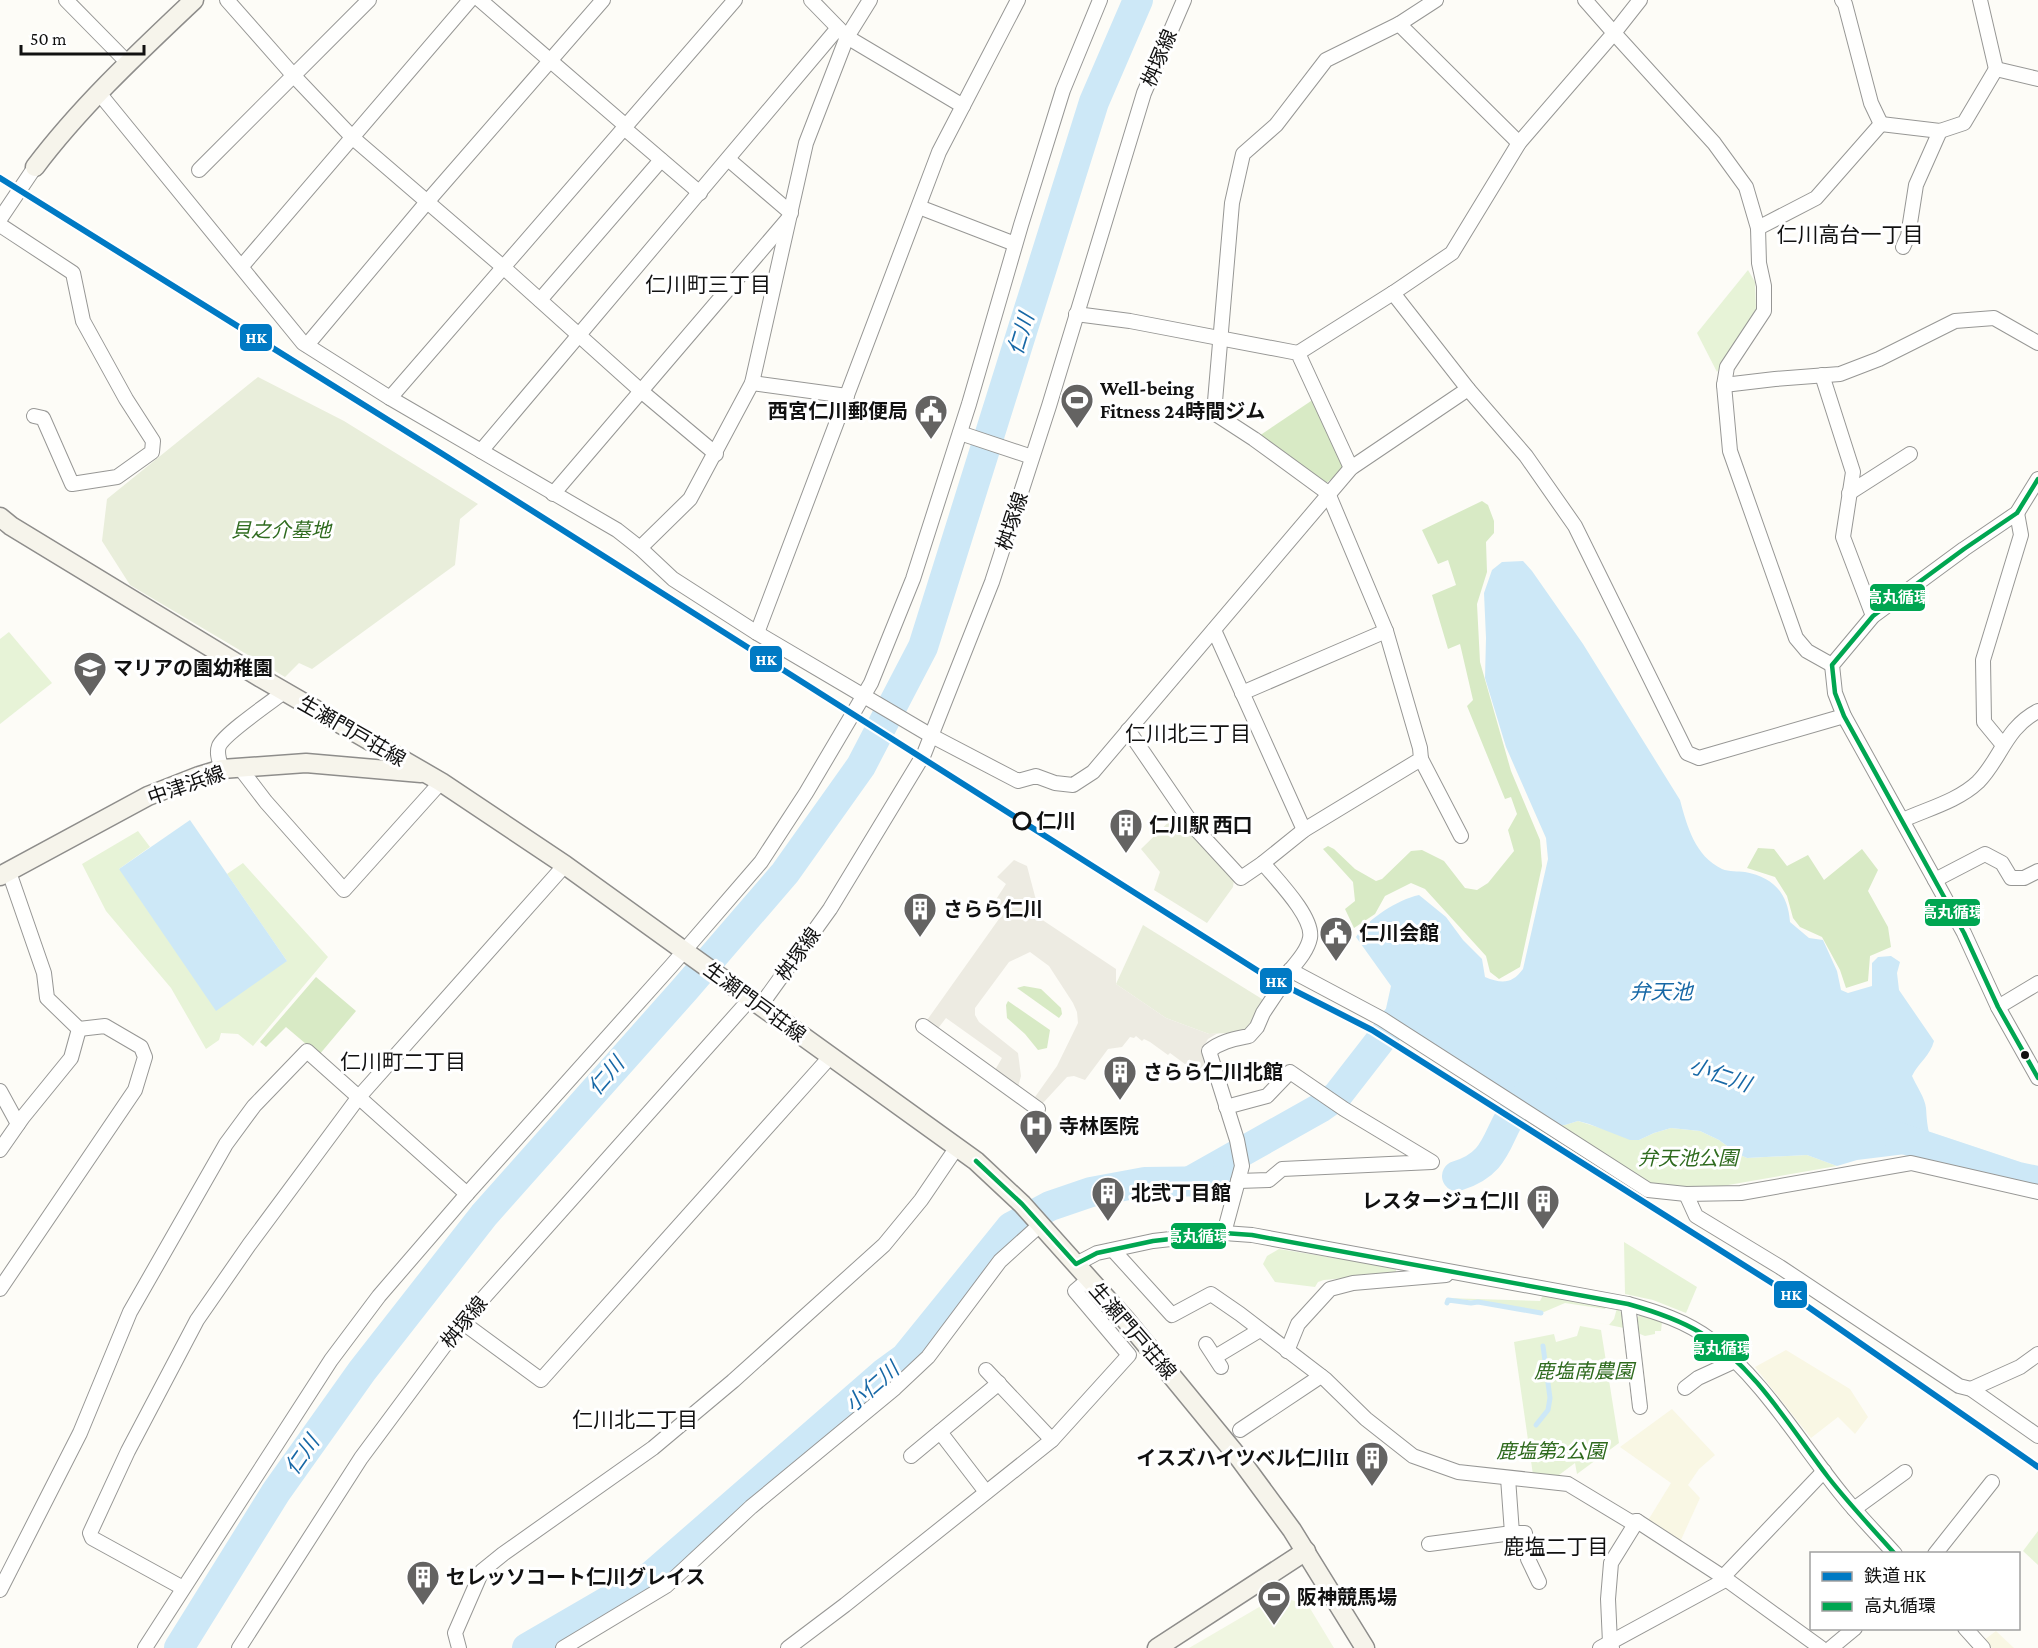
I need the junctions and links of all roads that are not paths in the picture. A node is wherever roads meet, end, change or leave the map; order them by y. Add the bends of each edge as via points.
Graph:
1 (66, 0) edge
2 (194, 0) edge
3 (227, 0) edge
4 (369, 0) edge
5 (470, 0) edge
6 (480, 0) edge
7 (603, 0) edge
8 (735, 0) edge
9 (811, 0) edge
10 (870, 0) edge
11 (1018, 0) edge
12 (1100, 0) edge
13 (1184, 0) edge
14 (1436, 0) edge
15 (1585, 0) edge
16 (1640, 0) edge
17 (1842, 0) edge
18 (1980, 0) edge
19 (1399, 24) junction
20 (843, 33) junction
21 (1614, 33) junction
22 (551, 60) junction
23 (128, 63) junction
24 (1996, 69) junction
25 (294, 76) junction
26 (2038, 79) edge
27 (99, 93) junction
28 (963, 106) junction
29 (1881, 124) junction
30 (625, 127) junction
31 (1940, 131) junction
32 (353, 138) junction
33 (1519, 143) junction
34 (728, 159) junction
35 (661, 160) junction
36 (35, 167) joint
37 (199, 170) dead end
38 (700, 193) junction
39 (427, 202) junction
40 (919, 207) junction
41 (790, 214) junction
42 (0, 221) edge
43 (1758, 228) junction
44 (1015, 244) junction
45 (1903, 247) dead end
46 (242, 266) junction
47 (503, 267) junction
48 (1393, 293) junction
49 (540, 300) junction
50 (1076, 314) junction
51 (579, 335) junction
52 (1221, 339) junction
53 (2038, 343) edge
54 (307, 345) junction
55 (1298, 353) junction
56 (1822, 375) junction
57 (752, 383) junction
58 (1724, 385) junction
59 (1468, 389) junction
60 (641, 391) junction
61 (847, 396) junction
62 (390, 398) junction
63 (34, 416) dead end
64 (960, 433) junction
65 (481, 451) junction
66 (716, 454) junction
67 (1910, 454) dead end
68 (1032, 458) junction
69 (1351, 468) junction
70 (2038, 479) edge
71 (1328, 493) junction
72 (1849, 493) junction
73 (553, 494) junction
74 (2017, 513) junction
75 (0, 517) edge
76 (640, 548) junction
77 (1873, 616) junction
78 (1214, 630) junction
79 (1386, 631) junction
80 (757, 633) junction
81 (1832, 665) junction
82 (284, 692) junction
83 (1242, 693) junction
84 (865, 697) junction
85 (2038, 711) edge
86 (1844, 716) junction
87 (1128, 730) junction
88 (929, 734) junction
89 (365, 738) junction
90 (2003, 745) junction
91 (1422, 759) junction
92 (368, 768) junction
93 (231, 769) junction
94 (433, 777) junction
95 (1903, 820) junction
96 (1304, 830) junction
97 (1461, 836) dead end
98 (1263, 863) junction
99 (565, 865) junction
100 (2038, 872) edge
101 (4, 874) edge
102 (1935, 880) junction
103 (688, 954) junction
104 (1290, 970) junction
105 (2038, 983) edge
106 (753, 999) junction
107 (1998, 1007) junction
108 (923, 1026) dead end
109 (79, 1029) junction
110 (830, 1057) junction
111 (2038, 1078) edge
112 (0, 1091) edge
113 (358, 1098) junction
114 (1226, 1107) junction
115 (1038, 1109) dead end
116 (18, 1124) junction
117 (957, 1148) junction
118 (0, 1150) edge
119 (1238, 1181) junction
120 (2038, 1191) edge
121 (467, 1194) junction
122 (1686, 1194) junction
123 (1041, 1224) junction
124 (1224, 1233) junction
125 (1113, 1250) junction
126 (1076, 1264) junction
127 (1460, 1273) junction
128 (1089, 1279) junction
129 (0, 1288) edge
130 (1628, 1304) junction
131 (462, 1322) junction
132 (1260, 1330) junction
133 (1206, 1344) dead end
134 (1287, 1351) junction
135 (2038, 1354) edge
136 (1735, 1361) junction
137 (986, 1370) dead end
138 (1321, 1376) junction
139 (999, 1383) junction
140 (1685, 1388) dead end
141 (1971, 1389) junction
142 (1640, 1407) dead end
143 (1240, 1430) dead end
144 (940, 1432) junction
145 (2038, 1436) edge
146 (1052, 1440) junction
147 (910, 1456) dead end
148 (1824, 1471) junction
149 (1905, 1472) dead end
150 (1508, 1478) junction
151 (1992, 1482) dead end
152 (986, 1492) junction
153 (1854, 1509) junction
154 (1637, 1521) junction
155 (1512, 1533) junction
156 (1429, 1544) dead end
157 (1306, 1551) junction
158 (1893, 1552) edge
159 (1937, 1552) edge
160 (1725, 1578) junction
161 (1539, 1582) dead end
162 (183, 1588) junction
163 (0, 1590) edge
164 (1854, 1630) edge
165 (1966, 1630) edge
166 (1607, 1646) edge
167 (145, 1648) edge
168 (239, 1648) edge
169 (459, 1648) edge
170 (563, 1648) edge
171 (788, 1648) edge
172 (1157, 1648) edge
173 (1365, 1648) edge
174 (1821, 1648) edge
175 (1831, 1648) edge
176 (1983, 1648) edge

1 - 23 street
2 - 23 main road
3 - 25 street
4 - 25 street
5 - 32 street
6 - 22 street
7 - 22 street
8 - 30 street
9 - 20 street
10 - 20 street
11 - 28 street
12 - 44 street via 1063,90
13 - 50 street, 桝塚線 via 1144,93
14 - 19 street
15 - 21 street
16 - 21 street
17 - 29 street via 1871,103
18 - 24 street
19 - 33 street
19 - 52 street via 1326,60 1276,125 1243,154 1232,203
20 - 28 street
20 - 34 street
20 - 41 street via 806,143
21 - 33 street
21 - 43 street via 1714,143 1746,187
22 - 30 street
22 - 39 street
23 - 27 main road
24 - 26 street
24 - 31 street via 1964,123
25 - 32 street
25 - 37 street
27 - 36 main road
27 - 46 street
28 - 40 street via 939,152
29 - 31 street
29 - 43 street via 1816,198
30 - 35 street
30 - 47 street
31 - 45 street via 1916,185
32 - 39 street
32 - 46 street
33 - 48 street via 1452,253
34 - 38 street
34 - 41 street
35 - 38 street
35 - 49 street
36 - 42 street
38 - 51 street
39 - 47 street
39 - 54 street
40 - 44 street
40 - 61 street
41 - 57 street
41 - 60 street
42 - 63 street via 73,273 83,321 153,441 152,452 117,477 72,484 43,418
43 - 58 street via 1764,311 1727,367
44 - 64 street
46 - 54 street
47 - 49 street
47 - 62 street
48 - 55 street
48 - 59 street
49 - 51 street
50 - 52 street
50 - 68 street, 桝塚線
51 - 60 street
51 - 65 street
52 - 55 street
52 - 71 street via 1214,413
53 - 56 street via 1994,318 1955,321 1879,359 1840,374
54 - 62 street
55 - 69 street
56 - 58 street
56 - 72 street via 1852,472
57 - 61 street
57 - 66 street
58 - 81 street via 1730,451 1796,638 1807,651
59 - 69 street
59 - 86 street via 1526,456 1575,526 1687,753 1700,758
60 - 66 street
60 - 73 street
61 - 80 street
62 - 65 street
64 - 68 street
64 - 84 street via 913,579
65 - 73 street
66 - 76 street via 690,499
67 - 72 street
68 - 88 street, 桝塚線 via 992,582
69 - 71 street
70 - 74 street
71 - 78 street
71 - 79 street
72 - 77 street via 1843,537
73 - 76 street via 617,530
74 - 77 street
74 - 90 street via 2020,535 1983,660 1983,722
75 - 82 main road, 生瀬門戸荘線
76 - 80 street via 673,579
77 - 81 street
78 - 83 street
78 - 87 street
79 - 83 street
79 - 91 street
80 - 84 street
81 - 86 street via 1835,693
82 - 89 main road, 生瀬門戸荘線
82 - 93 street via 220,744 218,755
83 - 96 street
84 - 88 street
84 - 103 street via 761,862
85 - 90 street via 2026,717
86 - 95 street
87 - 88 street via 1093,772 1073,785 1036,776 1018,781
87 - 98 street via 1195,828 1241,878
88 - 106 street, 桝塚線 via 918,766 830,909
89 - 92 main road via 372,747 373,758
89 - 94 main road, 生瀬門戸荘線
90 - 95 street via 1979,780 1964,793
91 - 96 street
91 - 97 street
92 - 93 main road, 中津浜線 via 306,763
92 - 94 main road, 中津浜線
93 - 94 street via 266,802 344,890
93 - 101 main road, 中津浜線 via 199,776 148,796
94 - 99 main road, 生瀬門戸荘線
95 - 102 street
96 - 98 street
98 - 104 street via 1296,903 1309,926 1306,948
99 - 103 main road, 生瀬門戸荘線
99 - 113 street
100 - 102 street via 2011,878 2002,863 1985,854
101 - 109 street via 44,973 47,998
102 - 107 street
103 - 106 main road, 生瀬門戸荘線
103 - 121 street
104 - 114 street via 1249,1036 1216,1045 1209,1051
104 - 122 street via 1382,1019 1648,1190
105 - 107 street
106 - 110 main road, 生瀬門戸荘線
106 - 131 street, 桝塚線
107 - 111 street
108 - 115 street
109 - 116 street via 71,1058
109 - 129 street via 105,1026 141,1047 145,1057 135,1090
110 - 117 main road, 生瀬門戸荘線
110 - 131 street via 541,1380
112 - 116 street
113 - 121 street
113 - 162 street via 197,1320 128,1450 90,1533 92,1538
113 - 163 street via 307,1052 254,1106 226,1144 130,1312 80,1433
114 - 119 street via 1242,1166
114 - 119 street via 1267,1096 1290,1072 1432,1162 1282,1169 1269,1180
116 - 118 street
117 - 123 main road, 生瀬門戸荘線 via 976,1161
117 - 169 street via 884,1245 741,1374 653,1448 482,1571 455,1633
119 - 124 street
120 - 122 street via 1911,1163 1741,1193
121 - 162 street via 379,1296 331,1360
122 - 141 street via 1696,1216 1959,1386
123 - 126 main road, 生瀬門戸荘線
123 - 170 street via 1000,1261 928,1357 895,1388 751,1507 666,1586
124 - 125 street
124 - 127 street
125 - 126 street
125 - 132 street via 1172,1315 1210,1294
126 - 128 main road, 生瀬門戸荘線
127 - 130 street
127 - 134 street via 1353,1283 1330,1289 1298,1324
128 - 146 street via 1075,1291 1129,1354
128 - 157 main road, 生瀬門戸荘線 via 1160,1359 1239,1458
130 - 136 street via 1674,1317 1710,1339
130 - 142 street
131 - 168 street, 桝塚線 via 361,1458
132 - 133 street via 1218,1362
132 - 134 street
134 - 138 street
135 - 141 street via 2020,1367
136 - 140 street
136 - 148 street
137 - 139 street
138 - 143 street
138 - 150 street via 1413,1456 1458,1472
139 - 144 street
139 - 146 street
141 - 145 street
144 - 147 street
144 - 152 street
146 - 152 street
148 - 153 street
148 - 160 street
149 - 153 street
150 - 154 street via 1568,1484 1631,1522
150 - 155 street
151 - 159 street
152 - 171 street
153 - 158 street
154 - 160 street
154 - 166 street via 1611,1563
155 - 156 street
155 - 161 street via 1525,1533 1528,1558
157 - 172 main road
157 - 173 main road, 生瀬門戸荘線
160 - 166 street
160 - 174 street
162 - 167 street
164 - 175 street
165 - 176 street

